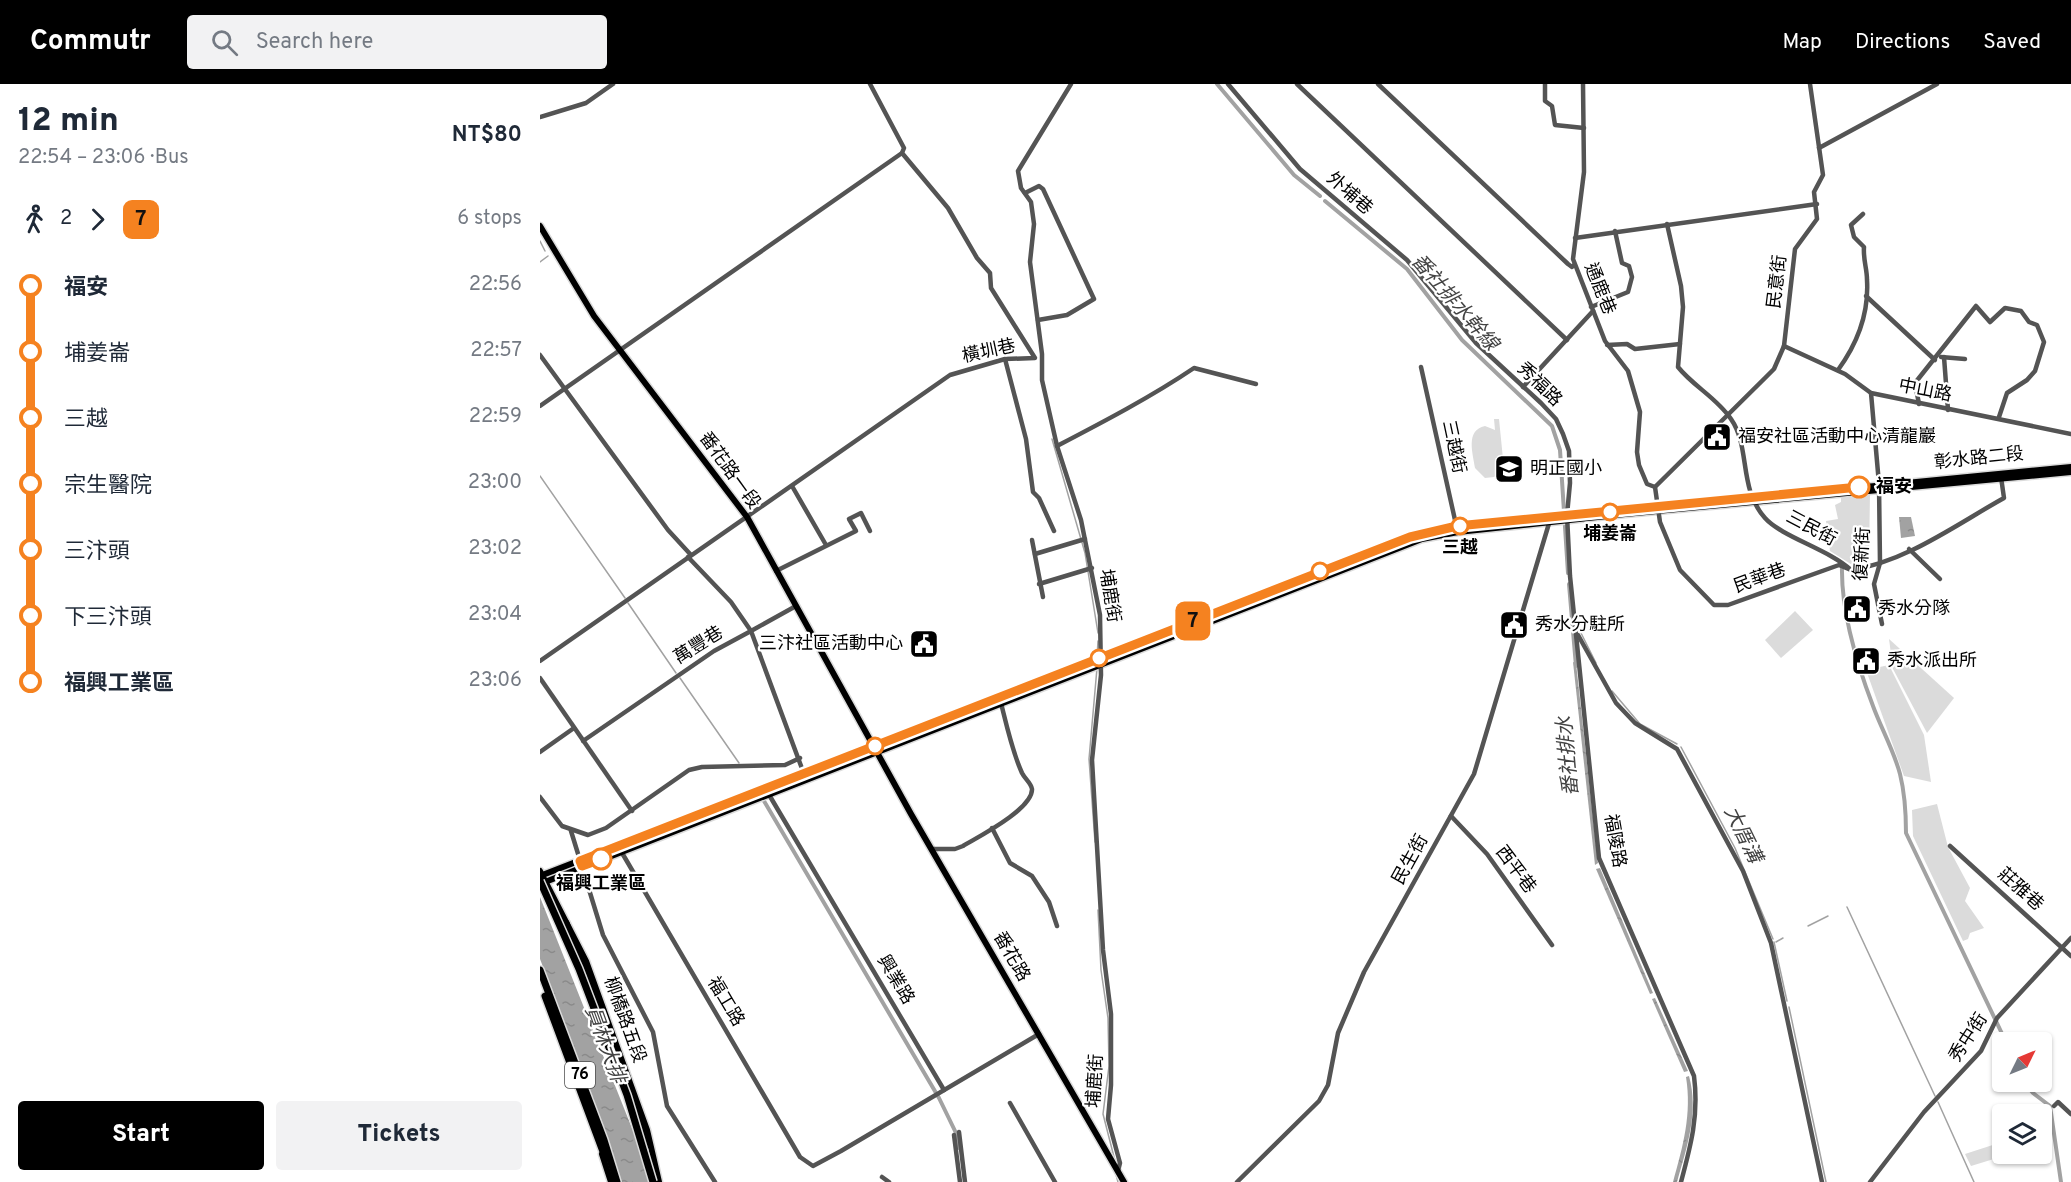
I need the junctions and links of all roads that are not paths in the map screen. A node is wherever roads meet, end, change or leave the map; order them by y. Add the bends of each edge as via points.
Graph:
1 (613, 84) edge
2 (870, 84) edge
3 (1071, 84) edge
4 (1228, 84) edge
5 (1297, 84) edge
6 (1378, 84) edge
7 (1545, 84) edge
8 (1583, 84) edge
9 (1810, 84) edge
10 (1937, 84) edge
11 (540, 117) edge
12 (1584, 128) junction
13 (1819, 148) junction
14 (902, 153) junction
15 (1025, 193) junction
16 (1817, 204) junction
17 (1863, 214) dead end
18 (1667, 224) junction
19 (540, 226) edge
20 (1615, 231) junction
21 (1575, 238) junction
22 (1574, 265) junction
23 (1866, 296) junction
24 (1592, 309) junction
25 (1038, 320) junction
26 (1456, 320) joint
27 (1567, 340) junction
28 (1680, 344) junction
29 (1607, 345) junction
30 (1784, 346) junction
31 (619, 351) junction
32 (540, 355) edge
33 (1939, 358) junction
34 (1005, 359) junction
35 (1965, 359) dead end
36 (1421, 367) dead end
37 (1838, 370) junction
38 (1256, 384) dead end
39 (1523, 387) junction
40 (565, 388) junction
41 (1871, 393) junction
42 (1919, 404) junction
43 (540, 406) edge
44 (1948, 410) junction
45 (1728, 415) junction
46 (1999, 417) junction
47 (2071, 434) edge
48 (1057, 446) junction
49 (2071, 467) edge
50 (2034, 472) junction
51 (2071, 472) edge
52 (2000, 475) junction
53 (792, 486) junction
54 (1879, 486) junction
55 (1655, 487) junction
56 (1752, 500) junction
57 (1657, 509) junction
58 (747, 517) junction
59 (1565, 519) junction
60 (1550, 520) junction
61 (1457, 529) junction
62 (870, 531) dead end
63 (1054, 531) dead end
64 (1085, 539) junction
65 (1032, 540) dead end
66 (826, 545) junction
67 (1910, 549) junction
68 (1035, 554) junction
69 (690, 556) junction
70 (1880, 563) junction
71 (1092, 568) junction
72 (1851, 570) junction
73 (776, 571) junction
74 (1940, 579) dead end
75 (1040, 584) junction
76 (1043, 597) dead end
77 (796, 606) junction
78 (1882, 624) dead end
79 (751, 631) junction
80 (1576, 631) junction
81 (540, 661) edge
82 (1100, 661) junction
83 (540, 678) edge
84 (1001, 703) junction
85 (574, 728) junction
86 (583, 741) junction
87 (875, 750) junction
88 (540, 752) edge
89 (800, 758) junction
90 (804, 774) junction
91 (767, 793) junction
92 (540, 797) edge
93 (632, 811) junction
94 (1451, 816) junction
95 (992, 828) junction
96 (571, 831) junction
97 (1950, 846) dead end
98 (619, 849) junction
99 (932, 849) junction
100 (581, 863) junction
101 (1601, 865) junction
102 (1594, 867) dead end
103 (541, 878) edge
104 (566, 922) junction
105 (1057, 926) dead end
106 (2071, 938) edge
107 (1552, 945) dead end
108 (2062, 948) junction
109 (2071, 956) edge
110 (540, 970) edge
111 (540, 982) edge
112 (540, 991) edge
113 (1039, 1034) junction
114 (944, 1090) junction
115 (1010, 1103) dead end
116 (2054, 1106) dead end
117 (2071, 1114) edge
118 (644, 1149) junction
119 (1118, 1171) junction
120 (882, 1177) dead end
121 (614, 1182) edge
122 (653, 1182) edge
123 (659, 1182) edge
124 (715, 1182) edge
125 (889, 1182) edge
126 (960, 1182) edge
127 (965, 1182) edge
128 (1054, 1182) edge
129 (1124, 1182) edge
130 (1237, 1182) edge
131 (1681, 1182) edge
132 (1822, 1182) edge
133 (1870, 1182) edge

1 - 11 street via 586,103
2 - 14 street, 橫圳巷 via 904,148
3 - 15 street, 埔鹿街 via 1018,171
4 - 26 street, 外埔巷 via 1300,169 1407,260
5 - 27 street
6 - 22 street via 1568,264
7 - 12 street via 1545,101 1552,106 1555,125
8 - 12 street, 通鹿巷
9 - 13 street, 民意街
10 - 13 street
12 - 21 street, 通鹿巷 via 1584,172
13 - 16 street, 民意街 via 1823,175 1814,192
14 - 31 street
14 - 34 street, 橫圳巷 via 948,208 990,273 991,288 1035,358
15 - 25 street, 埔鹿街 via 1031,202 1034,224 1030,262
15 - 25 street via 1039,186 1044,189 1094,300 1067,315
16 - 18 street
16 - 30 street, 民意街 via 1814,225 1795,249
17 - 23 street via 1851,225 1854,237 1864,244
18 - 20 street
18 - 28 street via 1681,286
19 - 31 main road, 番花路一段
20 - 21 street
20 - 24 street via 1622,262 1629,266 1632,277 1628,292
21 - 22 street, 通鹿巷
22 - 24 street, 通鹿巷
23 - 33 street
23 - 37 street via 1858,337
24 - 27 street
24 - 29 street, 通鹿巷
25 - 48 street, 埔鹿街 via 1042,380
26 - 39 street, 秀福路
27 - 39 street
28 - 29 street via 1635,349 1627,344
28 - 45 street via 1678,367
29 - 55 street, 通鹿巷 via 1628,371 1640,412 1639,465 1647,484
30 - 37 street, 中山路
30 - 45 street, 民意街 via 1774,369
31 - 40 street
31 - 58 main road, 番花路一段
32 - 40 street, 萬豐巷
33 - 35 street
33 - 42 street via 1915,383
33 - 44 street
33 - 46 street via 1976,306 1990,322 2006,308 2022,311 2037,325 2044,342 2035,371 2007,393
34 - 53 street, 橫圳巷 via 950,375
34 - 63 street via 1026,439 1034,492
36 - 61 street, 三越街
37 - 41 street, 中山路
38 - 48 street via 1194,368 1170,386
39 - 59 street, 秀福路 via 1556,419 1569,451
40 - 43 street
40 - 69 street, 萬豐巷
41 - 42 street, 中山路
41 - 54 street, 復新街
42 - 44 street, 中山路
44 - 46 street, 中山路
45 - 55 street, 民意街
45 - 56 street via 1736,430
46 - 47 street, 中山路
48 - 64 street, 埔鹿街
49 - 50 main road, 彰水路二段
50 - 51 main road, 彰水路二段
50 - 52 main road, 彰水路二段
52 - 54 main road, 彰水路二段
52 - 67 street via 2004,498
53 - 58 street, 橫圳巷
53 - 66 street
54 - 56 main road, 彰水路二段
54 - 70 street, 復新街
55 - 57 street
56 - 57 main road, 彰水路二段
56 - 72 street, 三民街 via 1766,520 1840,560
57 - 59 main road, 彰水路二段
57 - 72 street, 民華巷 via 1680,570 1714,605 1728,605 1839,565
58 - 69 street, 橫圳巷
58 - 73 main road, 番花路一段
59 - 60 main road, 彰水路二段
59 - 80 street, 福陵路
60 - 61 main road, 彰水路二段
60 - 94 street, 民生街 via 1481,755
61 - 82 main road, 彰水路二段 via 1325,572
62 - 66 street via 861,513 849,519 856,531
64 - 68 street
64 - 71 street, 埔鹿街
65 - 68 street
66 - 73 street
67 - 70 street
67 - 74 street
68 - 75 street
69 - 79 street, 萬豐巷
69 - 81 street
70 - 72 street
70 - 78 street, 復新街 via 1874,584
71 - 75 street
71 - 82 street, 埔鹿街 via 1100,615
73 - 77 main road, 番花路一段
75 - 76 street
77 - 79 street
77 - 87 main road, 番花路一段
79 - 86 street, 萬豐巷 via 714,651
79 - 89 street
80 - 101 street, 福陵路
80 - 132 street via 1616,703 1635,723 1677,749 1743,871 1771,943
82 - 84 main road
82 - 87 main road
82 - 119 street, 埔鹿街 via 1092,760 1103,950 1111,1014 1107,1119 1120,1163
83 - 85 street
84 - 87 main road
84 - 95 street via 1010,741 1032,790 1020,810
85 - 86 street
85 - 88 street
86 - 93 street
87 - 90 main road
87 - 91 main road
87 - 99 main road, 番花路
89 - 90 street
89 - 93 street via 785,765 689,770
90 - 91 main road
91 - 98 main road
91 - 114 street, 興業路
92 - 96 street
93 - 96 street via 588,835
94 - 107 street, 西平巷 via 1487,854
94 - 130 street, 民生街 via 1364,972 1338,1033 1323,1095
95 - 99 street via 955,849
95 - 105 street via 1010,863 1032,876
96 - 100 street
97 - 108 street, 莊雅巷
98 - 100 main road
98 - 114 street, 福工路 via 800,1157 813,1166
99 - 113 main road, 番花路
100 - 103 main road
100 - 124 street via 603,935 653,1032 667,1106
101 - 102 street
101 - 131 street, 福陵路 via 1694,1077 1695,1132
103 - 104 main road, 柳橋路五段
103 - 118 highway, 76, bridge via 579,969
104 - 118 highway, bridge via 639,1120
104 - 123 main road, 柳橋路五段 via 586,961 636,1097
106 - 108 street, 秀中街
108 - 109 street, 莊雅巷
108 - 133 street, 秀中街 via 1997,1018 1981,1051 1924,1113
110 - 121 highway, 76 via 604,1140
111 - 121 highway
112 - 121 main road
113 - 114 street
113 - 119 main road, 番花路
115 - 128 street
116 - 117 street via 2058,1102
118 - 122 highway, 76, bridge
119 - 129 main road, 番花路
120 - 125 street
126 - 127 street via 957,1133

